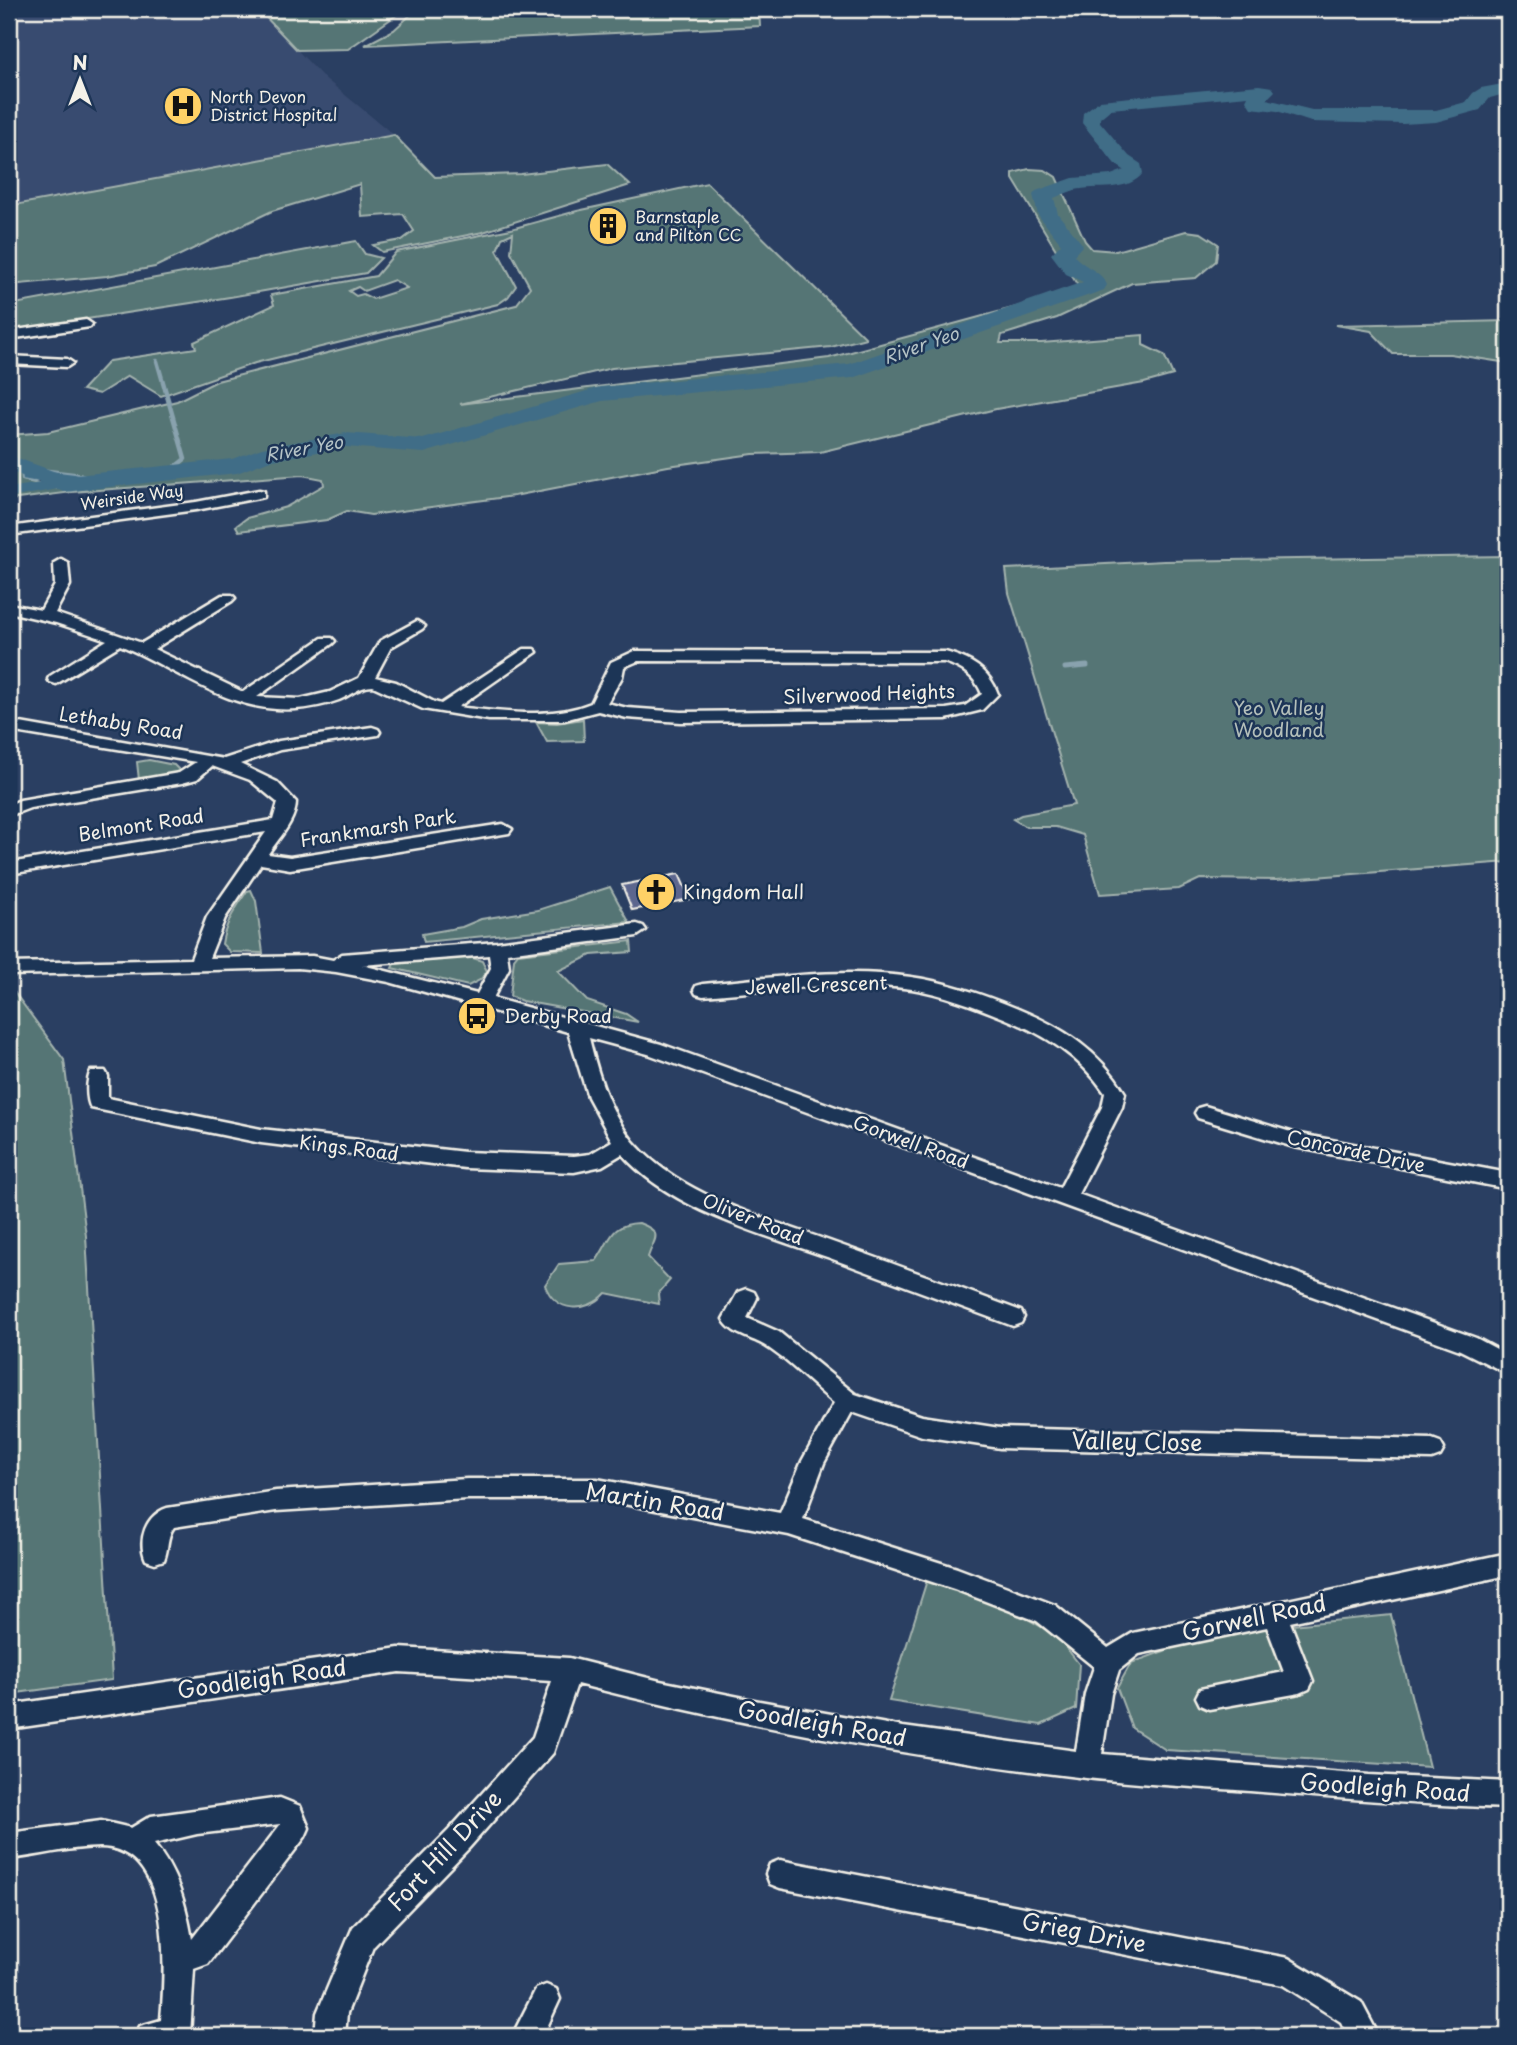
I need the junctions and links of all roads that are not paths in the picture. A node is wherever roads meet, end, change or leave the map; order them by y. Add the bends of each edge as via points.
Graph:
1 (86, 324) dead end
2 (9, 335) edge
3 (9, 359) edge
4 (67, 363) dead end
5 (259, 494) dead end
6 (9, 531) edge
7 (61, 563) dead end
8 (227, 598) dead end
9 (9, 608) edge
10 (45, 615) junction
11 (417, 626) dead end
12 (119, 639) junction
13 (327, 641) dead end
14 (143, 649) junction
15 (529, 652) dead end
16 (56, 680) dead end
17 (365, 681) junction
18 (245, 698) junction
19 (597, 706) junction
20 (444, 709) junction
21 (9, 726) edge
22 (372, 732) dead end
23 (218, 762) junction
24 (9, 811) edge
25 (280, 824) junction
26 (503, 829) dead end
27 (258, 858) junction
28 (9, 868) edge
29 (637, 930) dead end
30 (497, 948) junction
31 (300, 963) junction
32 (197, 966) junction
33 (9, 969) edge
34 (703, 989) dead end
35 (482, 1001) junction
36 (577, 1028) junction
37 (98, 1076) dead end
38 (1205, 1113) dead end
39 (624, 1143) junction
40 (1508, 1181) edge
41 (1066, 1197) junction
42 (746, 1298) dead end
43 (1013, 1317) dead end
44 (1508, 1365) edge
45 (847, 1401) junction
46 (1432, 1449) dead end
47 (789, 1525) junction
48 (155, 1552) dead end
49 (1508, 1564) edge
50 (1275, 1614) junction
51 (1108, 1663) junction
52 (569, 1670) junction
53 (1209, 1697) dead end
54 (9, 1717) edge
55 (1087, 1765) junction
56 (1508, 1796) edge
57 (135, 1842) junction
58 (9, 1846) edge
59 (780, 1874) dead end
60 (180, 1958) junction
61 (546, 1999) dead end
62 (167, 2035) edge
63 (330, 2036) edge
64 (527, 2036) edge
65 (1364, 2036) edge

1 - 2 street
3 - 4 street
5 - 6 street, Weirside Way
7 - 10 street via 61,592
8 - 14 street
9 - 10 street
10 - 12 street
11 - 17 street via 385,644
12 - 14 street
12 - 16 street
13 - 18 street
14 - 18 street
15 - 20 street
17 - 18 street via 331,698 304,704 269,704
17 - 20 street
19 - 19 street, Silverwood Heights via 617,665 635,656 945,657 980,674 990,694 982,706 946,715 681,717
19 - 20 street via 580,715 561,717
21 - 23 street, Lethaby Road
22 - 23 street via 269,747
23 - 24 street via 182,778 26,804
23 - 25 street, Lethaby Road via 256,776 283,797 287,809
25 - 27 street
25 - 28 street, Belmont Road
26 - 27 street, Frankmarsh Park via 290,863
27 - 32 street via 216,916
29 - 30 street
30 - 31 street
30 - 35 street via 500,968
31 - 32 street
31 - 35 street, Gorwell Road via 379,974
32 - 33 street
34 - 41 street, Jewell Crescent via 909,982 981,1001 1065,1040 1089,1058 1115,1093
35 - 36 street, Gorwell Road
36 - 39 street, Oliver Road via 589,1079
36 - 41 street, Gorwell Road via 653,1049
37 - 39 street, Kings Road via 98,1103 261,1136 371,1151 564,1165 595,1161
38 - 40 street, Concorde Drive via 1294,1140
39 - 43 street, Oliver Road via 674,1185 750,1221
41 - 44 street, Gorwell Road via 1468,1344
42 - 45 street, Valley Close via 734,1319 771,1338
45 - 46 street, Valley Close via 922,1426 1000,1438
45 - 47 street via 811,1462
47 - 48 street, Martin Road via 597,1489 467,1489 276,1501 167,1518 156,1531
47 - 51 street, Martin Road via 1046,1613
49 - 50 street, Gorwell Road
50 - 51 street, Gorwell Road via 1133,1644
50 - 53 street via 1300,1681
51 - 55 street via 1098,1694
52 - 54 street, Goodleigh Road via 400,1660
52 - 55 street, Goodleigh Road via 795,1720
52 - 63 street, Fort Hill Drive via 544,1744 363,1937 332,2013
55 - 56 street, Goodleigh Road
57 - 58 street via 101,1834
57 - 60 street via 155,1863 163,1880 174,1910
57 - 60 street via 151,1829 279,1811 290,1815 295,1828 198,1954
59 - 65 street, Grieg Drive via 1288,1972 1351,2012
60 - 62 street
61 - 64 street

